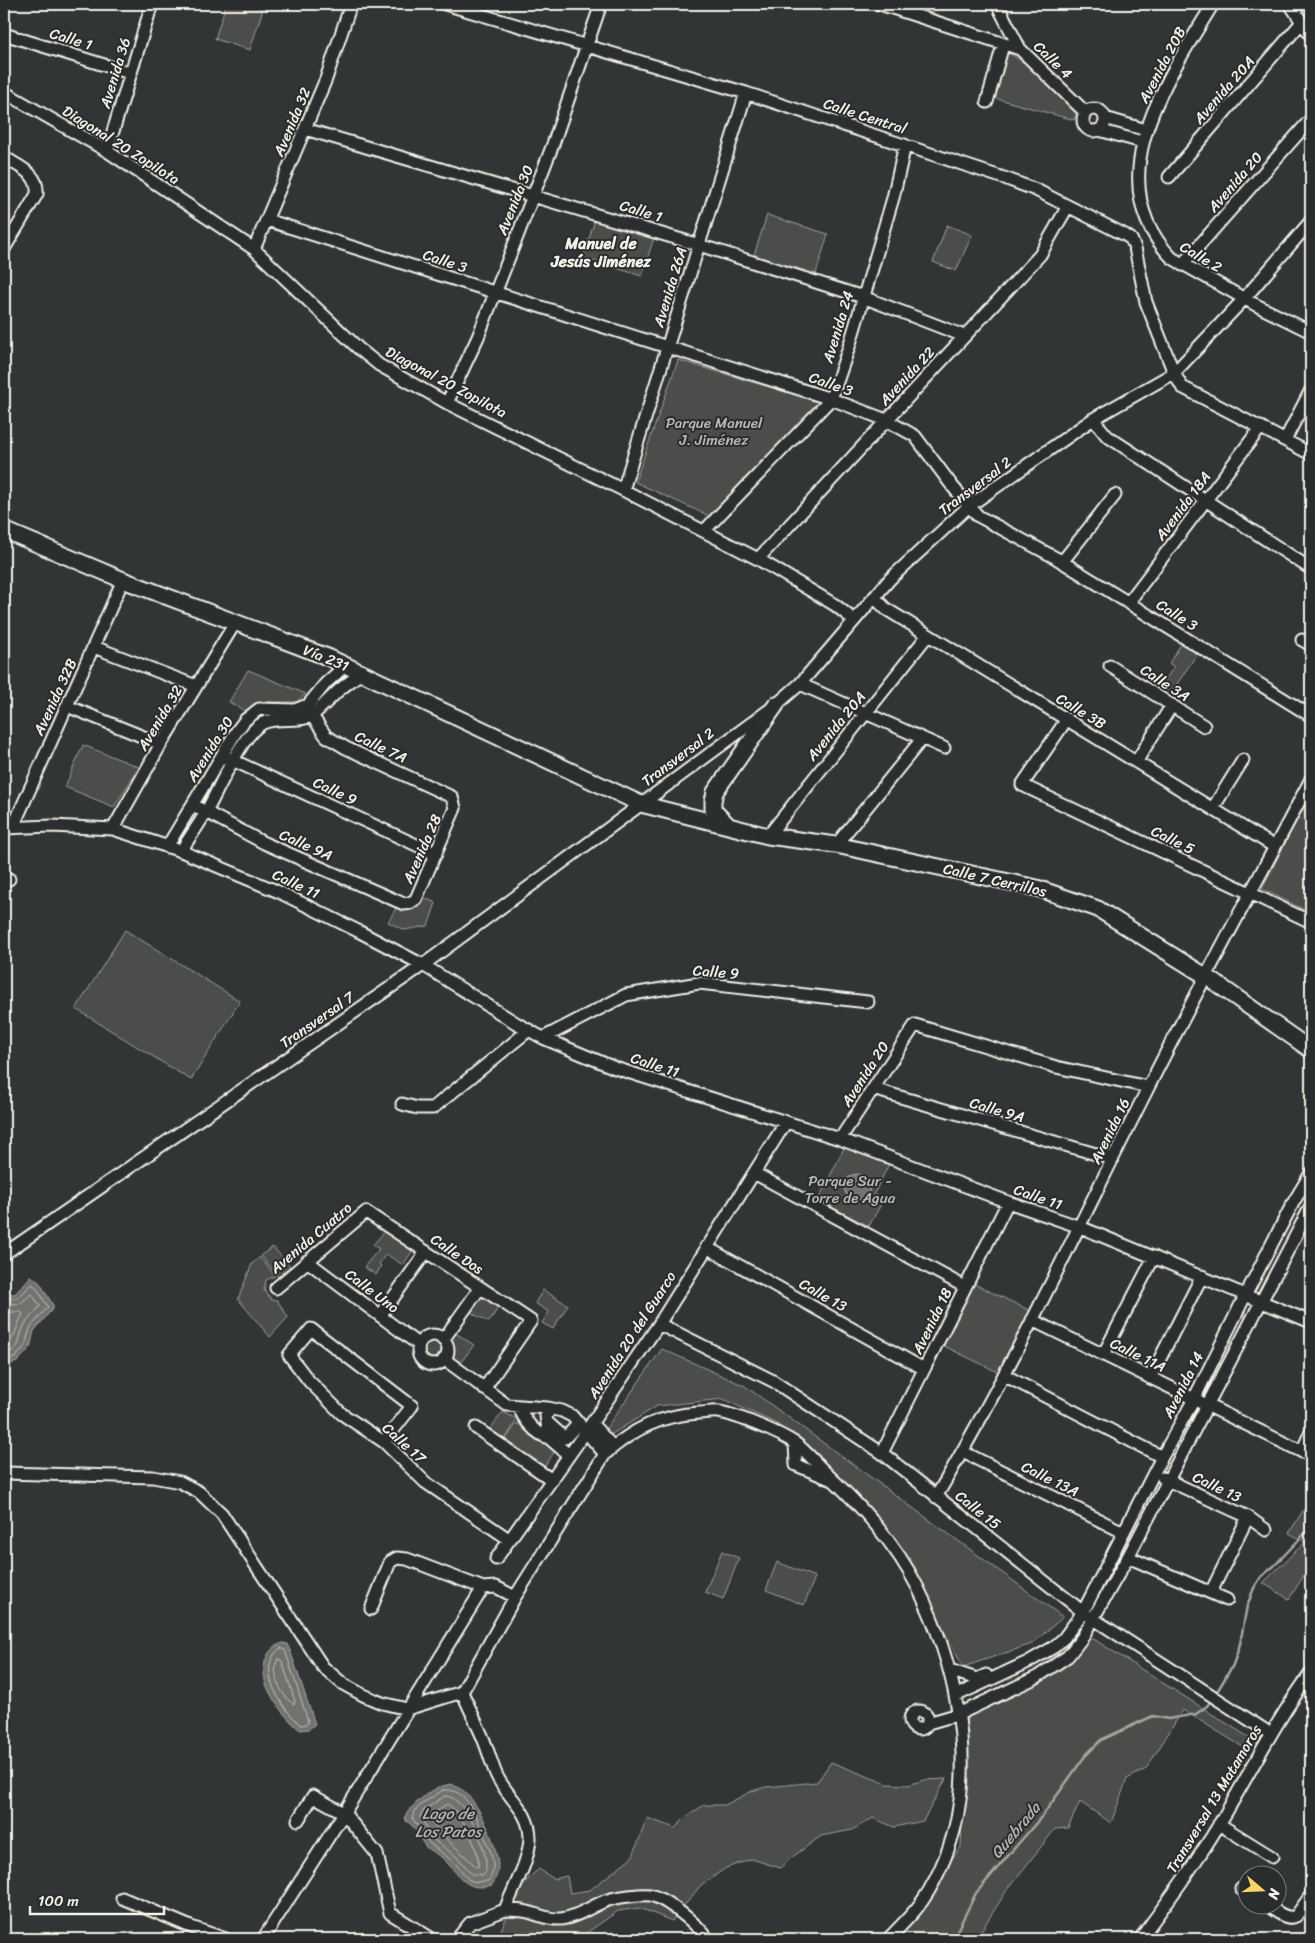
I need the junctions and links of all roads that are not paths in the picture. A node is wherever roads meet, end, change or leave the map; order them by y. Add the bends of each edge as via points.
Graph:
1 (152, 4) edge
2 (351, 4) edge
3 (445, 4) edge
4 (601, 4) edge
5 (880, 4) edge
6 (998, 4) edge
7 (1213, 4) edge
8 (1290, 4) edge
9 (1302, 22) junction
10 (4, 34) edge
11 (1311, 36) edge
12 (1003, 44) junction
13 (586, 45) junction
14 (1020, 49) junction
15 (130, 74) junction
16 (4, 92) edge
17 (746, 93) junction
18 (987, 102) dead end
19 (1086, 112) junction
20 (1105, 118) junction
21 (1311, 119) edge
22 (304, 129) junction
23 (1099, 130) junction
24 (1146, 130) junction
25 (1142, 142) junction
26 (905, 144) junction
27 (107, 151) junction
28 (4, 157) edge
29 (1169, 177) dead end
30 (534, 195) junction
31 (1068, 206) junction
32 (267, 220) junction
33 (1311, 221) edge
34 (699, 244) junction
35 (254, 249) junction
36 (4, 250) edge
37 (1182, 265) junction
38 (494, 292) junction
39 (863, 297) junction
40 (1244, 298) junction
41 (1311, 332) edge
42 (964, 336) junction
43 (667, 348) junction
44 (1174, 373) junction
45 (1311, 390) edge
46 (830, 399) junction
47 (447, 403) junction
48 (1093, 419) junction
49 (886, 420) junction
50 (1261, 427) junction
51 (1285, 440) junction
52 (1311, 454) edge
53 (623, 490) junction
54 (1115, 495) dead end
55 (1207, 501) junction
56 (969, 506) junction
57 (4, 530) edge
58 (704, 531) junction
59 (758, 559) junction
60 (1062, 562) junction
61 (1311, 569) edge
62 (123, 580) junction
63 (874, 597) junction
64 (1128, 603) junction
65 (854, 620) junction
66 (235, 623) junction
67 (928, 635) junction
68 (94, 647) junction
69 (345, 666) junction
70 (1110, 666) dead end
71 (361, 673) junction
72 (800, 684) junction
73 (196, 686) junction
74 (776, 704) junction
75 (1172, 705) junction
76 (67, 706) junction
77 (302, 707) junction
78 (865, 714) junction
79 (312, 716) junction
80 (1311, 716) edge
81 (1067, 719) junction
82 (1204, 726) dead end
83 (922, 739) junction
84 (161, 744) junction
85 (944, 748) dead end
86 (222, 755) junction
87 (233, 760) junction
88 (1243, 760) dead end
89 (1136, 762) junction
90 (1311, 778) edge
91 (455, 803) joint
92 (641, 804) junction
93 (193, 805) junction
94 (1213, 808) junction
95 (206, 812) junction
96 (8, 827) edge
97 (730, 827) junction
98 (113, 829) junction
99 (768, 836) junction
100 (836, 845) junction
101 (167, 847) junction
102 (1276, 847) junction
103 (181, 851) junction
104 (436, 854) junction
105 (1250, 894) junction
106 (410, 903) joint
107 (1311, 922) edge
108 (424, 965) junction
109 (1207, 977) junction
110 (868, 1002) dead end
111 (529, 1030) junction
112 (543, 1038) junction
113 (1311, 1050) edge
114 (1148, 1087) junction
115 (873, 1089) junction
116 (402, 1104) dead end
117 (786, 1122) junction
118 (840, 1139) junction
119 (1113, 1159) junction
120 (754, 1173) junction
121 (1311, 1173) edge
122 (1008, 1202) junction
123 (1293, 1203) junction
124 (1310, 1210) edge
125 (366, 1212) joint
126 (1080, 1227) junction
127 (706, 1247) junction
128 (426, 1252) junction
129 (4, 1254) edge
130 (1154, 1257) junction
131 (307, 1261) junction
132 (1202, 1276) junction
133 (966, 1287) junction
134 (276, 1288) dead end
135 (480, 1288) junction
136 (1245, 1296) junction
137 (1261, 1302) junction
138 (380, 1316) junction
139 (1032, 1320) junction
140 (1311, 1322) edge
141 (659, 1324) junction
142 (443, 1340) junction
143 (419, 1345) junction
144 (1102, 1354) junction
145 (444, 1359) junction
146 (924, 1369) junction
147 (1004, 1374) junction
148 (1150, 1378) junction
149 (484, 1389) junction
150 (1194, 1399) junction
151 (1207, 1405) junction
152 (519, 1407) junction
153 (550, 1409) junction
154 (547, 1422) junction
155 (585, 1426) junction
156 (476, 1428) dead end
157 (1311, 1431) edge
158 (549, 1438) junction
159 (384, 1442) junction
160 (609, 1451) junction
161 (963, 1452) junction
162 (882, 1453) junction
163 (1307, 1454) edge
164 (568, 1457) junction
165 (1162, 1457) junction
166 (4, 1473) edge
167 (1154, 1473) junction
168 (552, 1480) junction
169 (1168, 1480) junction
170 (936, 1497) junction
171 (1248, 1517) junction
172 (1266, 1530) dead end
173 (1123, 1532) junction
174 (510, 1540) junction
175 (1128, 1557) junction
176 (496, 1559) dead end
177 (482, 1588) junction
178 (1211, 1592) junction
179 (516, 1597) junction
180 (1227, 1600) dead end
181 (371, 1608) dead end
182 (1080, 1616) junction
183 (1094, 1620) junction
184 (949, 1670) junction
185 (1311, 1674) edge
186 (462, 1692) junction
187 (955, 1696) junction
188 (407, 1709) junction
189 (958, 1714) junction
190 (928, 1723) dead end
191 (1271, 1734) junction
192 (344, 1813) junction
193 (298, 1820) dead end
194 (1219, 1824) junction
195 (1272, 1857) dead end
196 (1311, 1894) edge
197 (122, 1898) dead end
198 (505, 1910) junction
199 (1285, 1916) edge
200 (226, 1939) edge
201 (262, 1939) edge
202 (432, 1939) edge
203 (457, 1939) edge
204 (708, 1939) edge
205 (888, 1939) edge
206 (1140, 1939) edge

1 - 15 street, Avenida 36
2 - 22 street, Avenida 32 via 326,79
3 - 13 street, Calle Central
4 - 13 street, Avenida 30
5 - 12 street, Calle 4
6 - 14 street
7 - 24 street, Avenida 20B via 1166,82
8 - 9 street
9 - 11 street
9 - 29 street, Avenida 20A
10 - 15 street, Calle 1
12 - 14 street, Calle 4
12 - 18 street
13 - 17 street, Calle Central
13 - 30 street, Avenida 30
14 - 19 street, Calle 4
15 - 27 street, Avenida 36
16 - 27 street, Diagonal 20 Zopilota
17 - 26 street, Calle Central
17 - 34 street, Avenida 26A
19 - 20 street via 1093,108 1101,110
19 - 23 street via 1082,119 1085,127
20 - 23 street
20 - 24 street
21 - 37 street, Avenida 20
22 - 30 street, Calle 1
22 - 32 street, Avenida 32
23 - 25 street
24 - 25 street, Avenida 20B
25 - 37 street, Calle 2 via 1138,182 1143,210 1163,249
26 - 31 street, Calle Central via 1007,178
26 - 39 street, Avenida 24 via 893,198
27 - 35 street, Diagonal 20 Zopilota
28 - 36 street via 34,176 38,185
30 - 34 street, Calle 1
30 - 38 street, Avenida 30
31 - 42 street, Avenida 22 via 1040,255
31 - 44 street, Calle Central via 1131,239 1146,302
32 - 35 street, Avenida 32
32 - 38 street, Calle 3
33 - 40 street, Transversal 2
34 - 39 street, Calle 1
34 - 43 street, Avenida 26A
35 - 47 street, Diagonal 20 Zopilota via 365,353 386,369
37 - 40 street, Calle 2
38 - 43 street, Calle 3
38 - 47 street, Avenida 30
39 - 42 street, Calle 1
39 - 46 street, Avenida 24
40 - 41 street, Calle 2
40 - 44 street, Transversal 2
42 - 49 street, Avenida 22
43 - 46 street, Calle 3
43 - 53 street, Avenida 26A
44 - 48 street, Transversal 2
44 - 50 street, Calle Central via 1182,387
45 - 51 street
46 - 49 street, Calle 3
46 - 58 street, Avenida 24
47 - 53 street, Diagonal 20 Zopilota
48 - 55 street via 1107,436
48 - 56 street, Transversal 2
49 - 56 street, Calle 3 via 915,436
49 - 59 street, Avenida 22
50 - 51 street, Calle Central
50 - 55 street, Avenida 18A
51 - 52 street, Calle Central
53 - 58 street, Diagonal 20 Zopilota
54 - 60 street
55 - 61 street
55 - 64 street, Avenida 18A
56 - 60 street, Calle 3 via 978,516
56 - 63 street, Transversal 2
57 - 62 main road, Vía 231
58 - 59 street, Diagonal 20 Zopilota
59 - 65 street, Diagonal 20 Zopilota
60 - 64 street, Calle 3
62 - 66 main road, Vía 231
62 - 68 street, Avenida 32B
63 - 65 street, Transversal 2
63 - 67 street, Calle 3B via 886,609
64 - 80 street, Calle 3
65 - 72 street, Transversal 2
66 - 69 main road, Vía 231
66 - 73 street, Avenida 32
67 - 78 street, Avenida 20A
67 - 81 street, Calle 3B
68 - 73 street
68 - 76 street, Avenida 32B
69 - 71 main road, Vía 231
69 - 77 street via 308,705
70 - 75 street, Calle 3A
71 - 79 street
71 - 92 main road, Vía 231
72 - 74 street, Transversal 2
72 - 78 street
73 - 84 street, Avenida 32
74 - 92 street, Transversal 2
74 - 97 main road via 715,792 713,810
75 - 82 street, Calle 3A
75 - 89 street
76 - 84 street
76 - 96 street, Avenida 32B
77 - 79 street, Calle 7A
77 - 86 street, Avenida 30 via 295,710 259,709 245,720
78 - 83 street
78 - 99 street, Avenida 20A
79 - 87 street, Avenida 30 via 264,722
79 - 91 street, Calle 7A via 326,736 452,797
81 - 89 street, Calle 3B
81 - 105 street, Calle 5 via 1022,785
83 - 85 street
83 - 100 street
84 - 98 street, Avenida 32
86 - 87 street, Calle 9
86 - 93 street, Avenida 30
87 - 95 street, Avenida 30
87 - 104 street, Calle 9
88 - 94 street
89 - 94 street, Calle 3B
90 - 102 street, Avenida 16
91 - 104 street, Avenida 28
92 - 97 main road, Calle 7 Cerrillos
92 - 108 street, Transversal 7
93 - 95 street, Calle 9A
93 - 101 street, Avenida 30
94 - 102 street, Calle 3B
95 - 103 street, Avenida 30
95 - 106 street, Calle 9A via 264,843 404,904
96 - 98 street, Calle 11
97 - 99 main road, Calle 7 Cerrillos
98 - 101 street, Calle 11
99 - 100 main road, Calle 7 Cerrillos
100 - 109 main road, Calle 7 Cerrillos via 1037,888 1098,909
101 - 103 street, Calle 11
102 - 105 street, Avenida 16
103 - 108 street, Calle 11 via 278,892
104 - 106 street, Avenida 28 via 416,899
105 - 107 street, Calle 5
105 - 109 street, Avenida 16
108 - 111 street, Calle 11
108 - 129 street, Transversal 7
109 - 113 main road, Calle 7 Cerrillos
109 - 114 street, Avenida 16
110 - 112 street, Calle 9 via 698,983 626,995
111 - 112 street, Calle 11
111 - 116 street via 433,1108
112 - 117 street, Calle 11 via 615,1068
114 - 115 street, Avenida 20 via 1056,1067 915,1026
114 - 119 street, Avenida 16
115 - 118 street, Avenida 20
115 - 119 street, Calle 9A
117 - 118 street, Calle 11
117 - 120 street, Avenida 20 del Guarco
118 - 122 street, Calle 11
119 - 126 street, Avenida 16
120 - 127 street, Avenida 20 del Guarco
120 - 133 street
121 - 123 street, Avenida 14
122 - 126 street, Calle 11
122 - 133 street, Avenida 18
123 - 124 street
123 - 136 street, Avenida 14
124 - 137 street, Avenida 14
125 - 128 street, Calle Dos
125 - 131 street, Avenida Cuatro
126 - 130 street, Calle 11
126 - 139 street, Avenida 16
127 - 141 street, Avenida 20 del Guarco
127 - 146 street, Calle 13
128 - 135 street, Calle Dos
128 - 138 street
130 - 132 street, Calle 11
130 - 144 street
131 - 134 street, Avenida Cuatro
131 - 138 street, Calle Uno
132 - 136 street, Calle 11
132 - 148 street
133 - 146 street, Avenida 18
135 - 142 street
135 - 149 street, Calle Dos via 531,1321
136 - 137 street, Calle 11
136 - 150 street, Avenida 14
137 - 140 street, Calle 11
137 - 151 street, Avenida 14
138 - 143 street, Calle Uno
139 - 144 street, Calle 11A
139 - 147 street, Avenida 16
141 - 155 street, Avenida 20 del Guarco
141 - 162 street, Calle 15 via 773,1381
142 - 143 street via 438,1336 427,1337
142 - 145 street via 448,1348
143 - 145 street via 419,1354 428,1364 437,1364
144 - 148 street, Calle 11A
145 - 149 street
146 - 162 street, Avenida 18
147 - 161 street, Avenida 16
147 - 165 street
148 - 150 street, Calle 11A
149 - 152 street via 507,1405
150 - 151 street, Calle 11A
150 - 165 street, Avenida 14
151 - 163 street, Calle 11A
151 - 169 street, Avenida 14
152 - 153 street
152 - 158 street via 533,1428
153 - 154 street
153 - 155 street via 562,1411
154 - 155 street via 565,1438
154 - 158 street
155 - 160 street
155 - 164 street, Avenida 20 del Guarco
156 - 168 street
157 - 163 street
158 - 164 street
159 - 159 street, Calle 17 via 342,1414 289,1355 311,1330 412,1406
159 - 174 street, Calle 17 via 425,1482
160 - 179 street
160 - 184 street via 649,1423 684,1414 719,1412 754,1423 795,1443 796,1465 837,1482 876,1524 898,1554 918,1588
161 - 170 street, Avenida 16
161 - 173 street, Calle 13A
162 - 170 street, Calle 15
164 - 168 street, Avenida 20 del Guarco
165 - 167 street, Avenida 14
166 - 188 street via 153,1477 180,1482 199,1492 222,1514 323,1667 363,1695
167 - 169 street, Calle 13
167 - 173 street, Avenida 14
168 - 174 street, Avenida 20 del Guarco
169 - 171 street, Calle 13
169 - 175 street, Avenida 14
170 - 182 street, Calle 15
171 - 172 street, Calle 13
171 - 178 street
173 - 182 street, Avenida 14
174 - 176 street, Avenida 20 del Guarco
175 - 178 street
175 - 183 street, Avenida 14
177 - 179 street via 496,1587
177 - 181 street via 397,1558 390,1562
177 - 188 street
178 - 180 street
179 - 186 street
182 - 183 street, Calle 15
182 - 184 street via 1049,1642 977,1679
182 - 187 street, Avenida 14 via 1054,1647
183 - 189 street, Avenida 14 via 1068,1656 1037,1677
183 - 191 street, Calle 15
184 - 187 street
185 - 191 street, Transversal 13 Matamoros
186 - 188 street
186 - 198 street via 497,1776 522,1809 529,1829 529,1846
187 - 189 street
188 - 192 street
189 - 190 street, Avenida 14
189 - 205 street via 961,1774 955,1828 941,1866 924,1898
191 - 194 street, Transversal 13 Matamoros
192 - 193 street via 313,1796
192 - 201 street
192 - 202 street via 376,1854 390,1914
194 - 195 street
194 - 206 street, Transversal 13 Matamoros
196 - 199 street via 1296,1916
197 - 200 street
198 - 203 street via 470,1923
198 - 204 street via 529,1912 552,1919 564,1918 580,1914 606,1900 649,1895 667,1904

